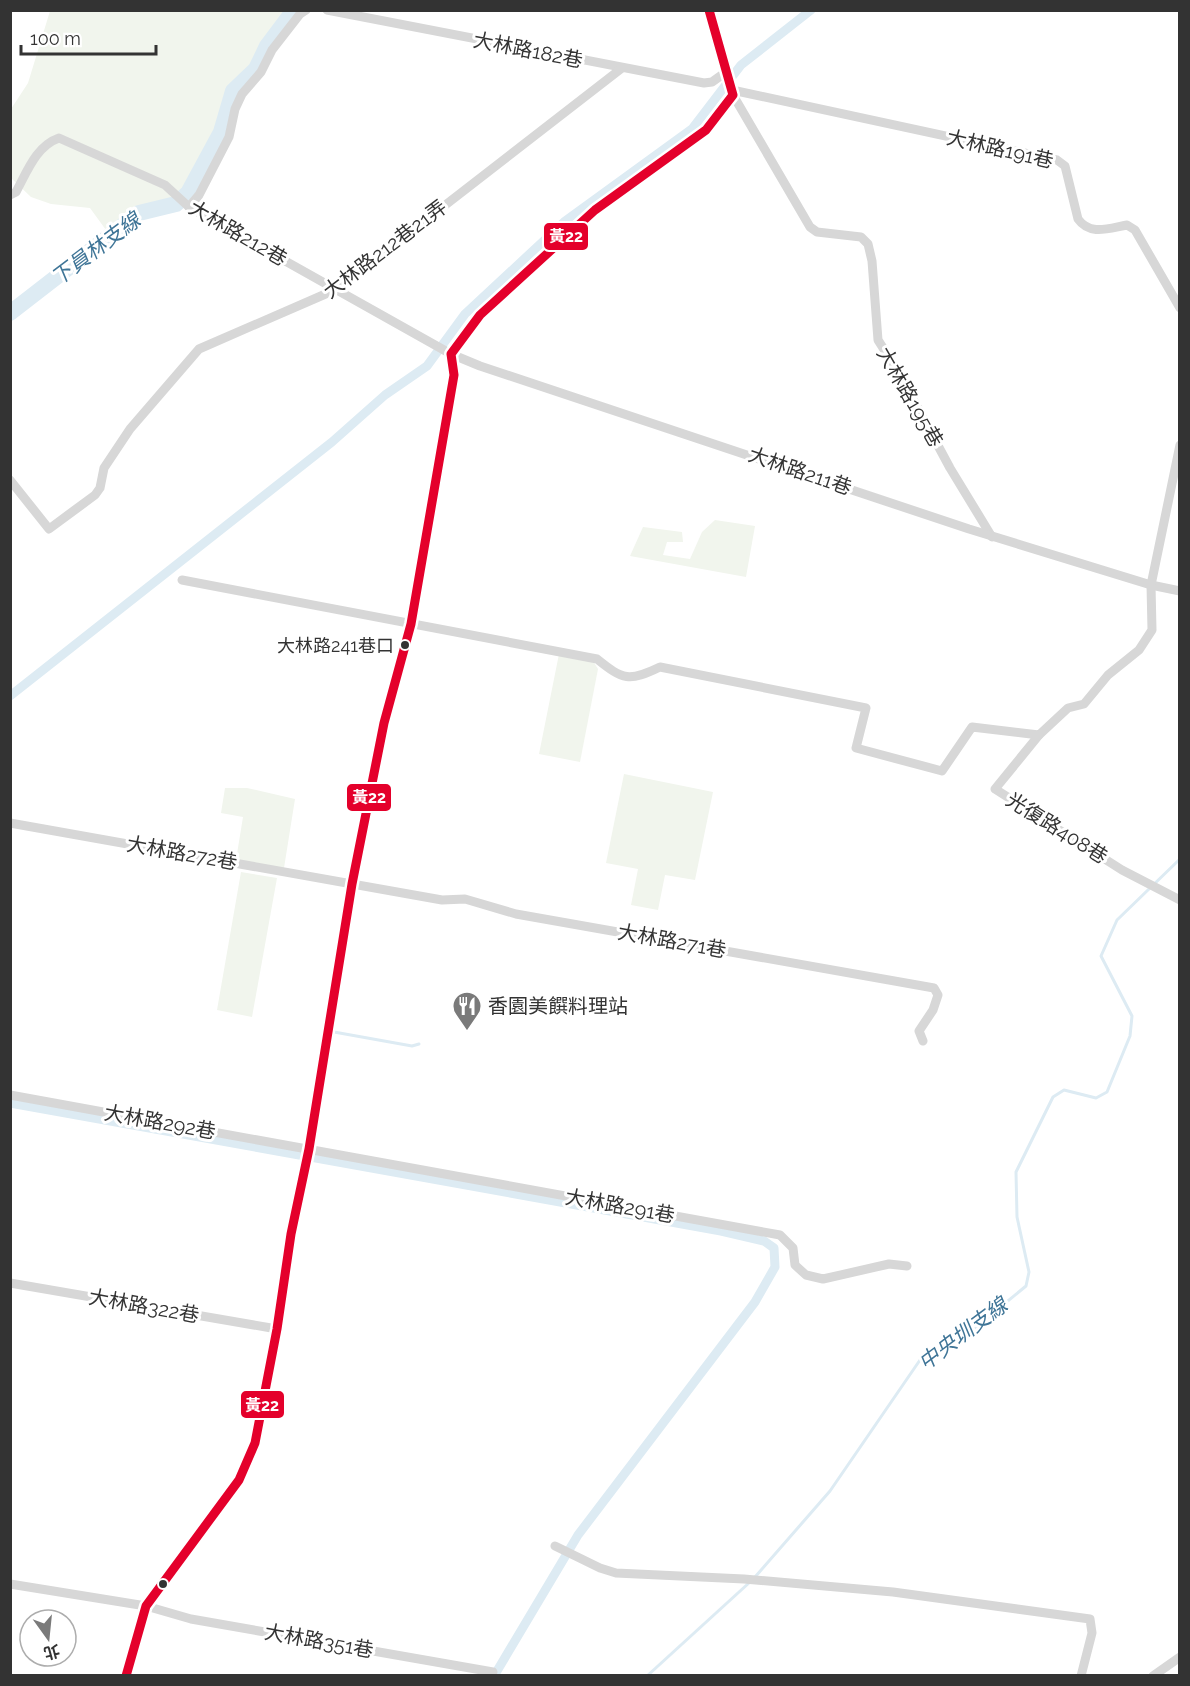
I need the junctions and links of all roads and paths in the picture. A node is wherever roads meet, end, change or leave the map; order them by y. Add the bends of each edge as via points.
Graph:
1 (306, 10) edge
2 (327, 10) edge
3 (709, 10) edge
4 (622, 68) junction
5 (726, 72) junction
6 (732, 91) junction
7 (10, 195) edge
8 (189, 207) junction
9 (336, 289) junction
10 (1179, 308) edge
11 (451, 354) junction
12 (1179, 445) edge
13 (10, 480) edge
14 (992, 537) junction
15 (182, 580) dead end
16 (1151, 585) junction
17 (1179, 591) edge
18 (411, 624) junction
19 (1039, 735) junction
20 (10, 823) edge
21 (352, 884) junction
22 (1179, 900) edge
23 (923, 1041) dead end
24 (10, 1095) edge
25 (309, 1149) junction
26 (907, 1266) dead end
27 (10, 1283) edge
28 (277, 1329) junction
29 (555, 1546) dead end
30 (10, 1584) edge
31 (146, 1606) junction
32 (1179, 1657) edge
33 (493, 1672) dead end
34 (126, 1676) edge
35 (1081, 1676) edge
36 (1154, 1676) edge

1 - 8 street via 272,50 243,94 229,137
2 - 4 street, 大林路182巷
3 - 5 street
4 - 5 street, 大林路182巷 via 704,83
4 - 9 street, 大林路212巷21弄
5 - 6 street
6 - 10 street, 大林路191巷 via 1057,160 1065,166 1078,219 1093,231 1127,225 1135,230
6 - 11 street via 706,130 596,210 480,315
6 - 14 street, 大林路195巷 via 810,227 818,232 861,237 868,244 878,340
7 - 8 street, 大林路212巷 via 16,192 39,151 59,138 165,184
8 - 9 street, 大林路212巷
9 - 11 street, 大林路212巷
9 - 13 street, 大林路212巷21弄 via 199,349 130,429 104,468 95,495 49,529
11 - 14 street, 大林路211巷
11 - 18 street via 454,375
12 - 16 street
14 - 16 street, 大林路211巷
15 - 18 street
16 - 17 street, 大林路211巷
16 - 19 street via 1152,630 1139,650 1108,675 1084,704 1068,708
18 - 19 street via 597,659 627,678 660,668 866,708 856,748 942,771 972,728
18 - 21 street via 384,723
19 - 22 street, 光復路408巷 via 995,789 1122,870
20 - 21 street, 大林路272巷
21 - 23 street, 大林路271巷 via 442,900 465,898 516,914 934,988 938,995 933,1010 919,1031
21 - 25 street
24 - 25 street, 大林路292巷
25 - 26 street, 大林路291巷 via 780,1235 793,1248 795,1265 806,1275 823,1279 889,1264
25 - 28 street
27 - 28 street, 大林路322巷
28 - 31 street via 255,1443 242,1474
29 - 35 street via 616,1573 753,1579 893,1592 1090,1619 1092,1633
30 - 31 street, 大林路351巷
31 - 33 street, 大林路351巷 via 191,1619
31 - 34 street
32 - 36 street

